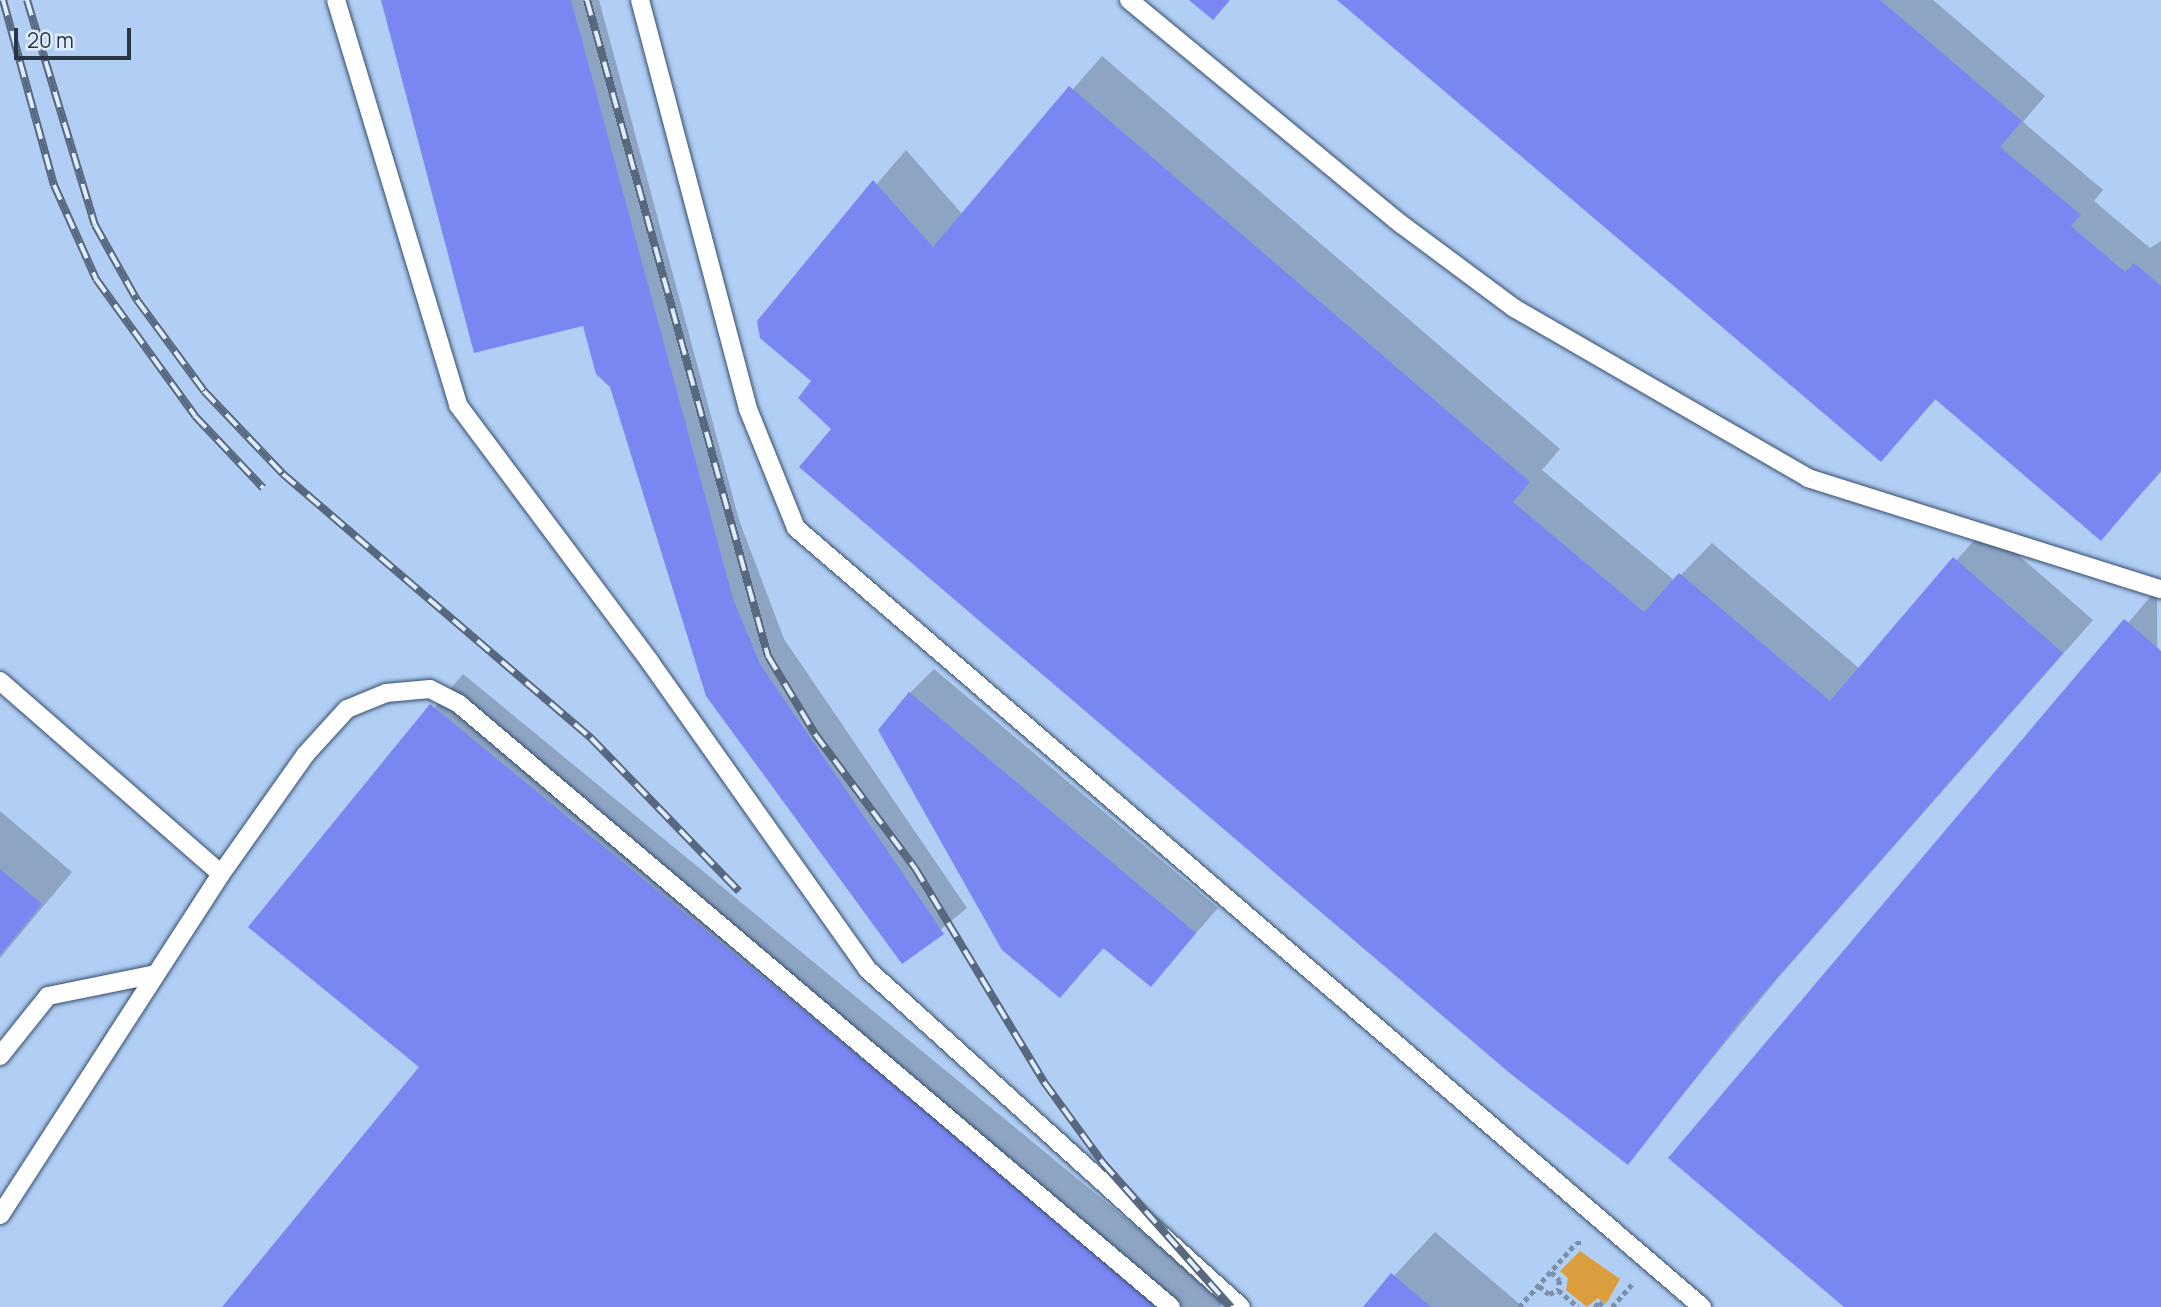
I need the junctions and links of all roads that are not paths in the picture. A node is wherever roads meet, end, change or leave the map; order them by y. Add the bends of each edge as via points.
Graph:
1 (336, 0) edge
2 (640, 0) edge
3 (1129, 0) edge
4 (2161, 589) edge
5 (0, 681) edge
6 (221, 874) junction
7 (156, 974) junction
8 (0, 1056) edge
9 (0, 1215) edge
10 (1171, 1307) edge
11 (1241, 1307) edge
12 (1702, 1307) edge

1 - 11 lane via 458,405 650,662 867,969
2 - 12 lane via 748,409 796,528
3 - 4 lane via 1401,224 1514,308 1808,478
5 - 6 lane
6 - 7 lane
6 - 10 lane via 306,754 347,709 386,693 430,689 459,704
7 - 8 lane via 48,996
7 - 9 lane

